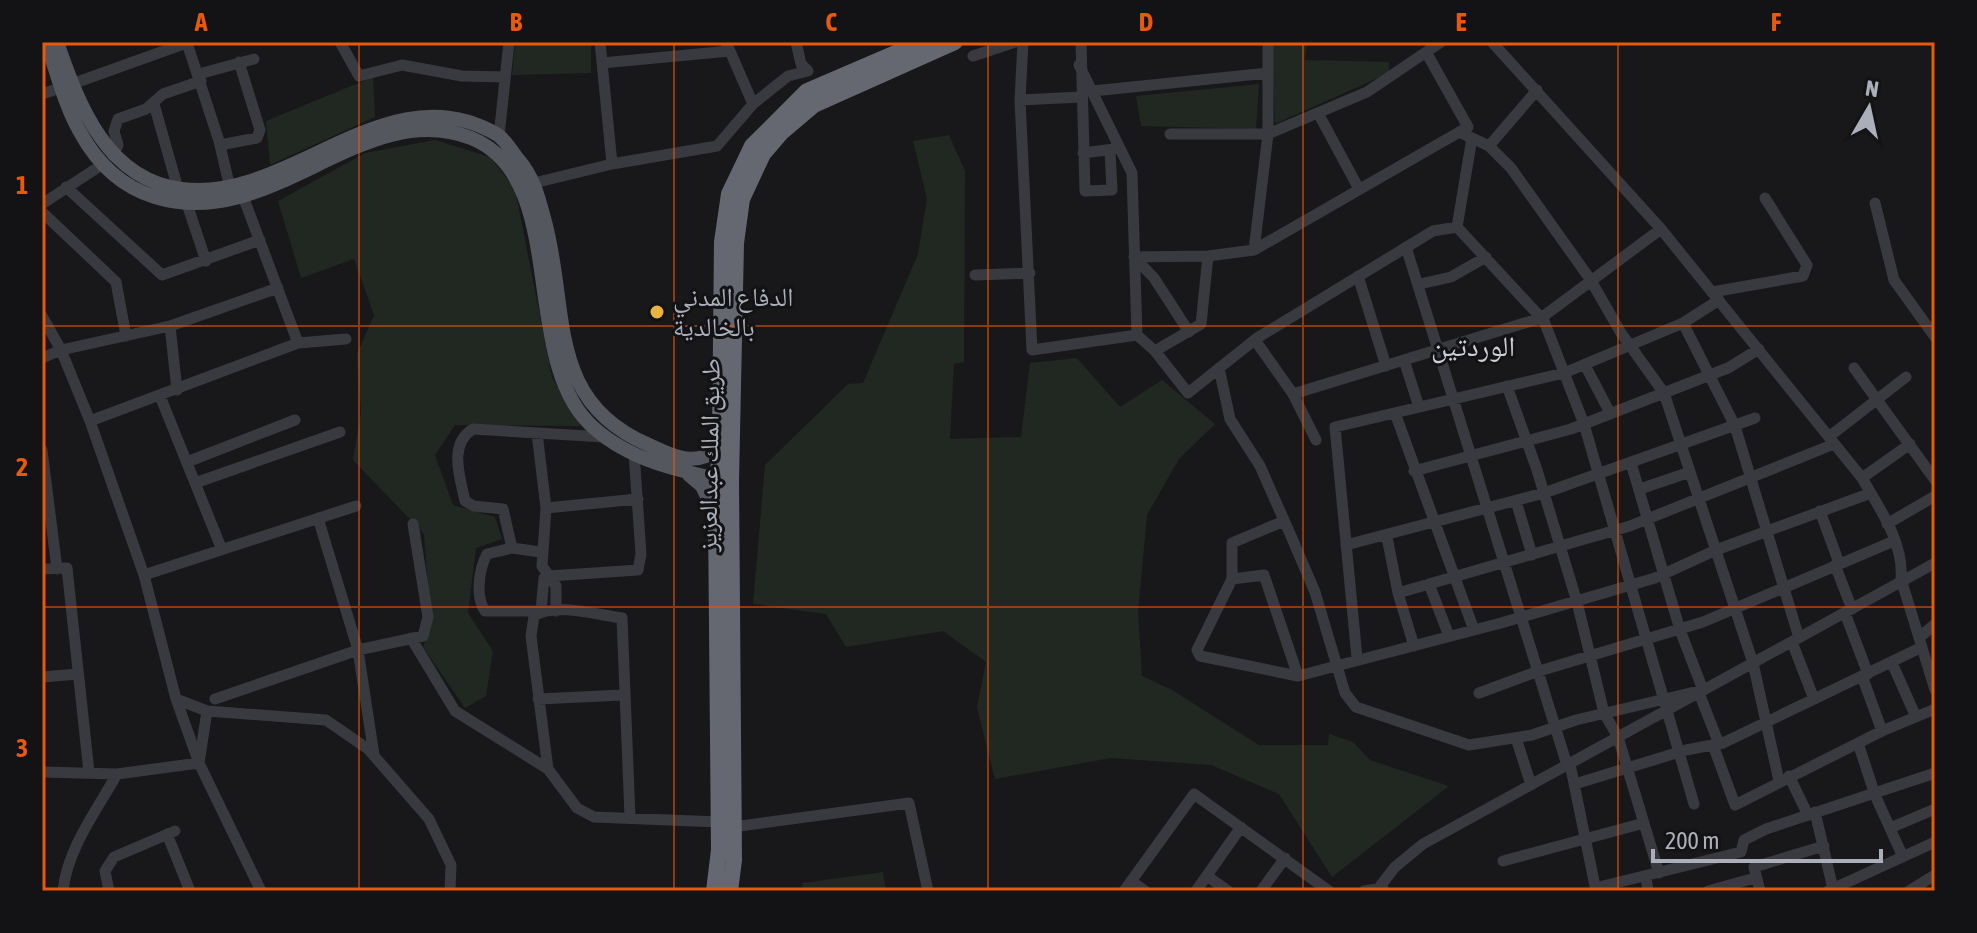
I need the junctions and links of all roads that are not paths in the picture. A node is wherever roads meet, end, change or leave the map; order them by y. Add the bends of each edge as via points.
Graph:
1 (46, 42) edge
2 (57, 42) edge
3 (188, 42) edge
4 (340, 42) edge
5 (509, 42) edge
6 (600, 42) edge
7 (796, 42) edge
8 (921, 42) edge
9 (955, 42) edge
10 (1015, 42) edge
11 (1023, 42) edge
12 (1081, 42) edge
13 (1268, 42) edge
14 (1441, 42) edge
15 (1492, 42) edge
16 (728, 46) edge
17 (1426, 52) junction
18 (973, 56) dead end
19 (254, 59) dead end
20 (239, 62) junction
21 (602, 63) junction
22 (1079, 65) junction
23 (808, 71) junction
24 (1268, 73) junction
25 (505, 77) junction
26 (200, 78) junction
27 (829, 82) junction
28 (66, 86) junction
29 (1537, 90) junction
30 (1093, 91) junction
31 (42, 94) edge
32 (1081, 97) junction
33 (1020, 100) junction
34 (154, 104) junction
35 (753, 104) junction
36 (1318, 113) junction
37 (1459, 132) junction
38 (1170, 134) dead end
39 (1268, 134) junction
40 (499, 136) junction
41 (1472, 138) junction
42 (220, 145) junction
43 (1489, 146) junction
44 (1115, 148) junction
45 (1083, 153) junction
46 (326, 156) junction
47 (108, 160) junction
48 (612, 164) junction
49 (534, 183) junction
50 (66, 187) junction
51 (230, 188) junction
52 (178, 189) junction
53 (1359, 189) junction
54 (1765, 198) dead end
55 (244, 199) junction
56 (1875, 203) dead end
57 (42, 204) edge
58 (187, 204) junction
59 (42, 212) edge
60 (1457, 227) junction
61 (1661, 229) junction
62 (260, 240) junction
63 (1406, 247) junction
64 (1254, 250) junction
65 (1208, 256) junction
66 (1134, 257) junction
67 (1486, 257) junction
68 (206, 261) junction
69 (1030, 273) junction
70 (975, 275) dead end
71 (1358, 276) junction
72 (1590, 279) junction
73 (1420, 284) junction
74 (278, 288) junction
75 (1715, 296) junction
76 (42, 316) edge
77 (1541, 318) junction
78 (1683, 323) junction
79 (170, 326) junction
80 (1189, 332) junction
81 (1137, 335) junction
82 (126, 336) junction
83 (1935, 337) edge
84 (346, 339) dead end
85 (1255, 340) junction
86 (298, 343) junction
87 (1633, 345) junction
88 (1759, 349) junction
89 (61, 350) junction
90 (1438, 350) junction
91 (1155, 351) junction
92 (42, 358) edge
93 (1404, 360) junction
94 (1585, 365) junction
95 (1386, 366) junction
96 (1219, 368) junction
97 (1854, 368) dead end
98 (1564, 373) junction
99 (1710, 375) junction
100 (1906, 377) dead end
101 (1507, 386) junction
102 (177, 390) junction
103 (1664, 393) junction
104 (1293, 394) junction
105 (160, 396) junction
106 (1876, 398) junction
107 (1453, 399) junction
108 (1419, 407) junction
109 (1395, 413) junction
110 (1610, 413) junction
111 (1755, 418) dead end
112 (295, 420) dead end
113 (90, 421) junction
114 (1584, 424) junction
115 (1735, 426) junction
116 (340, 432) dead end
117 (537, 433) junction
118 (607, 437) junction
119 (720, 440) junction
120 (1316, 440) dead end
121 (1832, 440) junction
122 (1527, 441) junction
123 (1910, 444) junction
124 (1681, 445) junction
125 (42, 450) edge
126 (634, 453) junction
127 (1474, 456) junction
128 (187, 462) junction
129 (1631, 463) junction
130 (684, 465) junction
131 (1414, 471) junction
132 (1690, 472) junction
133 (725, 474) junction
134 (1599, 475) junction
135 (1750, 478) junction
136 (1862, 478) junction
137 (1935, 480) edge
138 (195, 483) junction
139 (1640, 489) junction
140 (1544, 493) junction
141 (1871, 493) junction
142 (1935, 496) edge
143 (1698, 498) junction
144 (638, 499) junction
145 (1516, 501) junction
146 (356, 506) dead end
147 (546, 508) junction
148 (1489, 508) junction
149 (1820, 511) junction
150 (716, 514) junction
151 (318, 518) junction
152 (1649, 519) junction
153 (1284, 521) junction
154 (413, 524) dead end
155 (1434, 524) junction
156 (1887, 524) junction
157 (1615, 530) junction
158 (1766, 532) junction
159 (1387, 537) junction
160 (1894, 541) junction
161 (1346, 545) junction
162 (1560, 546) junction
163 (512, 548) junction
164 (222, 550) junction
165 (1716, 550) junction
166 (541, 552) junction
167 (1532, 555) junction
168 (1505, 563) junction
169 (1935, 563) edge
170 (1837, 564) junction
171 (42, 569) edge
172 (57, 569) junction
173 (1663, 574) junction
174 (144, 575) junction
175 (549, 576) junction
176 (1454, 577) junction
177 (1232, 579) junction
178 (1901, 579) junction
179 (1429, 584) junction
180 (1631, 585) junction
181 (1782, 586) junction
182 (1398, 593) junction
183 (1577, 602) junction
184 (1735, 608) junction
185 (541, 611) junction
186 (556, 611) junction
187 (1848, 611) junction
188 (1520, 617) junction
189 (1935, 624) edge
190 (1474, 630) junction
191 (1680, 630) junction
192 (1449, 636) junction
193 (411, 638) junction
194 (1647, 640) junction
195 (1796, 640) junction
196 (1921, 643) junction
197 (1414, 646) junction
198 (358, 650) junction
199 (1588, 657) junction
200 (1357, 658) junction
201 (1753, 663) junction
202 (1892, 663) junction
203 (1337, 664) junction
204 (1536, 672) junction
205 (78, 674) junction
206 (1865, 675) junction
207 (1298, 676) junction
208 (42, 677) edge
209 (1935, 690) edge
210 (1701, 691) junction
211 (1479, 693) dead end
212 (623, 695) junction
213 (1663, 697) junction
214 (176, 699) junction
215 (215, 699) dead end
216 (538, 699) junction
217 (1814, 699) junction
218 (1935, 709) edge
219 (1667, 710) junction
220 (207, 711) junction
221 (1604, 713) junction
222 (1916, 717) junction
223 (1765, 722) junction
224 (1555, 726) junction
225 (1882, 731) junction
226 (1618, 737) junction
227 (1516, 738) junction
228 (1858, 743) junction
229 (1716, 744) junction
230 (1679, 752) junction
231 (374, 756) junction
232 (199, 763) junction
233 (1568, 764) junction
234 (1627, 768) junction
235 (548, 769) junction
236 (42, 772) edge
237 (89, 772) junction
238 (1935, 773) edge
239 (117, 774) junction
240 (1784, 778) junction
241 (1575, 784) junction
242 (1531, 785) junction
243 (1875, 795) junction
244 (1694, 804) dead end
245 (1935, 809) edge
246 (1812, 813) junction
247 (630, 817) junction
248 (1644, 823) junction
249 (726, 824) junction
250 (1241, 827) junction
251 (1890, 828) junction
252 (1585, 836) junction
253 (1935, 842) edge
254 (1824, 846) junction
255 (1903, 857) junction
256 (1285, 858) junction
257 (1503, 861) dead end
258 (1659, 873) junction
259 (1935, 875) edge
260 (1207, 876) junction
261 (1646, 877) junction
262 (1755, 878) junction
263 (1127, 886) edge
264 (1384, 890) edge
265 (1596, 890) edge
266 (1830, 890) edge
267 (1913, 890) edge
268 (63, 891) edge
269 (109, 891) edge
270 (190, 891) edge
271 (261, 891) edge
272 (450, 891) edge
273 (714, 891) edge
274 (730, 891) edge
275 (928, 891) edge
276 (1145, 891) edge
277 (1196, 891) edge
278 (1228, 891) edge
279 (1261, 891) edge
280 (1329, 891) edge
281 (1364, 891) edge
282 (1648, 891) edge
283 (1708, 891) edge
284 (1760, 891) edge

1 - 28 main road
2 - 28 main road
3 - 26 street
3 - 28 street
4 - 25 street via 359,76 402,65
5 - 25 street
6 - 21 street
7 - 23 street
8 - 27 highway, طريق الملك عبدالعزيز
9 - 133 highway, طريق الملك عبدالعزيز via 814,105 763,154 742,199 736,243
10 - 18 street
11 - 33 street
12 - 22 street
13 - 24 street
14 - 17 street
15 - 29 street
16 - 21 street
16 - 35 street
17 - 36 street via 1367,92
17 - 37 street via 1468,127
19 - 20 street
20 - 26 street
20 - 42 street via 260,130 257,138
21 - 48 street
22 - 30 street
22 - 32 street
23 - 27 street
23 - 35 street via 788,76
24 - 30 street
24 - 39 street
25 - 40 street
26 - 34 street via 163,94
26 - 42 street
27 - 119 highway, طريق الملك عبدالعزيز via 807,91 771,124 752,146 729,194 722,242
28 - 31 street
28 - 47 main road
29 - 43 street
29 - 61 street
30 - 44 street
32 - 33 street
32 - 45 street
33 - 69 street
34 - 47 street via 118,119 118,145
34 - 52 street
35 - 48 street via 717,146
36 - 39 street
36 - 53 street
37 - 41 street
37 - 53 street
38 - 39 street
39 - 64 street
40 - 46 main road via 425,116 381,125
40 - 49 main road
41 - 43 street
41 - 60 street
42 - 51 street
43 - 72 street via 1511,168
44 - 45 street
44 - 45 street via 1112,190 1085,191
44 - 66 street via 1132,173
46 - 51 main road
46 - 55 main road
46 - 118 main road via 429,129 476,140 499,158 516,180 535,233 564,386 593,428
47 - 50 street
47 - 52 main road via 136,176
47 - 58 main road via 137,190
48 - 49 street
49 - 130 main road via 551,244 565,346 588,403 633,438
50 - 57 street
50 - 68 street via 162,275
51 - 52 main road
53 - 64 street
54 - 75 street via 1807,272
55 - 58 main road
55 - 62 street
56 - 83 street via 1894,280
58 - 68 street
59 - 82 street via 116,282
60 - 63 street via 1433,231
60 - 67 street
61 - 72 street
61 - 75 street
62 - 68 street
62 - 74 street
63 - 71 street
63 - 73 street
64 - 65 street
65 - 66 street
65 - 80 street via 1201,324
66 - 80 street
66 - 81 street
67 - 73 street via 1451,277
67 - 77 street
69 - 70 street
69 - 81 street via 1032,350
71 - 85 street
71 - 95 street
72 - 77 street
72 - 87 street
73 - 90 street
74 - 79 street
74 - 86 street
75 - 78 street
75 - 88 street
76 - 89 street
77 - 90 street
77 - 98 street
78 - 87 street
78 - 99 street
79 - 82 street
79 - 102 street
80 - 91 street
81 - 91 street
82 - 89 street
84 - 86 street
85 - 96 street
85 - 104 street
86 - 102 street
87 - 94 street
87 - 103 street
88 - 99 street
88 - 121 street
89 - 92 street
89 - 113 street
90 - 93 street
90 - 107 street
91 - 96 street via 1188,393
93 - 95 street
93 - 108 street
94 - 98 street
94 - 110 street
95 - 104 street
96 - 153 street via 1230,419 1260,466
97 - 106 street
98 - 101 street
98 - 114 street
99 - 103 street
99 - 115 street
100 - 106 street
101 - 107 street
101 - 122 street
102 - 105 street
103 - 110 street
103 - 124 street
104 - 120 street
105 - 113 street
105 - 128 street
106 - 121 street
106 - 123 street
107 - 108 street
107 - 127 street
108 - 109 street
109 - 131 street
109 - 161 street via 1335,427
110 - 114 street
111 - 115 street
112 - 128 street
113 - 174 street
114 - 122 street
114 - 134 street
115 - 124 street
115 - 135 street
116 - 138 street
117 - 118 street
117 - 147 street
117 - 163 street via 473,429 458,446 465,501 503,509
118 - 126 main road
119 - 130 main road via 706,456
119 - 133 highway, طريق الملك عبدالعزيز
121 - 135 street
121 - 136 street
122 - 127 street
122 - 140 street
123 - 136 street
123 - 137 street
124 - 129 street
124 - 132 street
125 - 172 street
126 - 130 main road via 650,462
126 - 144 street
127 - 131 street
127 - 148 street
128 - 138 street
129 - 134 street
129 - 139 street
130 - 133 main road
130 - 150 main road
131 - 155 street
132 - 139 street
132 - 143 street
133 - 150 highway, طريق الملك عبدالعزيز
133 - 249 highway, طريق الملك عبدالعزيز
134 - 140 street
134 - 157 street
135 - 143 street
135 - 158 street
136 - 141 street
138 - 164 street
139 - 152 street
140 - 145 street
140 - 162 street
141 - 149 street
141 - 156 street
142 - 156 street
143 - 152 street
143 - 165 street
144 - 147 street
144 - 175 street via 638,570
145 - 148 street
145 - 167 street
146 - 151 street
147 - 166 street
148 - 155 street
148 - 168 street
149 - 158 street
149 - 170 street
150 - 249 highway, طريق الملك عبدالعزيز
151 - 164 street
151 - 198 street
152 - 157 street
152 - 173 street
153 - 177 street via 1232,543
153 - 203 street via 1315,592
154 - 193 street via 428,617 423,636
155 - 159 street
155 - 176 street
156 - 160 street
157 - 162 street
157 - 180 street
158 - 165 street
158 - 181 street
159 - 161 street
159 - 182 street
160 - 170 street
160 - 178 street via 1903,561
161 - 200 street
162 - 167 street
162 - 183 street
163 - 166 street
163 - 185 street via 487,554 481,608 495,613
164 - 174 street
165 - 173 street
165 - 184 street
166 - 175 street
167 - 168 street
168 - 176 street
168 - 188 street
169 - 178 street
170 - 181 street
170 - 187 street
171 - 172 street
172 - 205 street via 67,568
173 - 180 street
173 - 191 street
174 - 214 street
175 - 185 street via 544,578
175 - 186 street via 556,586
176 - 179 street
176 - 190 street
177 - 207 street via 1264,575
177 - 207 street via 1197,650 1200,656
178 - 187 street
178 - 196 street
179 - 182 street
179 - 192 street
180 - 183 street
180 - 194 street
181 - 184 street
181 - 195 street
182 - 197 street
183 - 188 street
183 - 199 street
184 - 191 street
184 - 201 street
185 - 186 street
185 - 216 street via 534,616 531,636
186 - 212 street via 622,618
187 - 195 street
187 - 206 street
188 - 190 street
188 - 204 street
189 - 196 street
190 - 192 street
191 - 194 street
191 - 210 street
192 - 197 street
193 - 198 street
193 - 235 street via 455,711
194 - 199 street
194 - 213 street
195 - 201 street
195 - 217 street
196 - 202 street
196 - 209 street
197 - 200 street
198 - 215 street
198 - 231 street
199 - 204 street
199 - 221 street
200 - 203 street
201 - 210 street
201 - 223 street
202 - 206 street
202 - 222 street
203 - 207 street
203 - 227 street via 1345,693 1356,707 1469,745
204 - 211 street
204 - 224 street
205 - 208 street
205 - 237 street
206 - 217 street
206 - 225 street
210 - 213 street
210 - 219 street
210 - 229 street
212 - 216 street
212 - 247 street
213 - 219 street
213 - 221 street
214 - 220 street
214 - 232 street
216 - 235 street
217 - 223 street
218 - 222 street
219 - 226 street
219 - 230 street
220 - 231 street via 326,720
220 - 232 street
221 - 224 street
221 - 226 street
222 - 225 street
223 - 229 street
223 - 240 street
224 - 227 street
224 - 233 street
225 - 228 street
226 - 233 street
226 - 234 street
227 - 242 street
228 - 240 street
228 - 243 street
229 - 230 street
229 - 240 street via 1735,805
230 - 234 street
230 - 244 street
231 - 272 street via 429,819 451,865
232 - 239 street
232 - 271 street
233 - 241 street
233 - 242 street
234 - 241 street
234 - 248 street
235 - 247 street via 577,808 594,817
236 - 237 street
237 - 239 street
238 - 243 street
239 - 268 street via 70,862
240 - 246 street
241 - 252 street
242 - 264 street via 1423,844 1395,867 1381,885
243 - 246 street
243 - 251 street
245 - 251 street
246 - 254 street
246 - 258 street via 1744,840 1741,852
247 - 249 street
248 - 252 street
248 - 258 street
249 - 273 highway, طريق الملك عبدالعزيز
249 - 274 highway, طريق الملك عبدالعزيز
249 - 275 street via 909,803
250 - 256 street
250 - 260 street
250 - 263 street via 1194,794
251 - 255 street
252 - 257 street
252 - 265 street
253 - 255 street
254 - 262 street via 1754,867
254 - 266 street
255 - 266 street
256 - 279 street
256 - 280 street
258 - 261 street
259 - 267 street
260 - 277 street
260 - 278 street
261 - 265 street
261 - 282 street
262 - 283 street
262 - 284 street
263 - 276 street
264 - 281 street
269 - 270 street via 105,871 114,857 171,832

